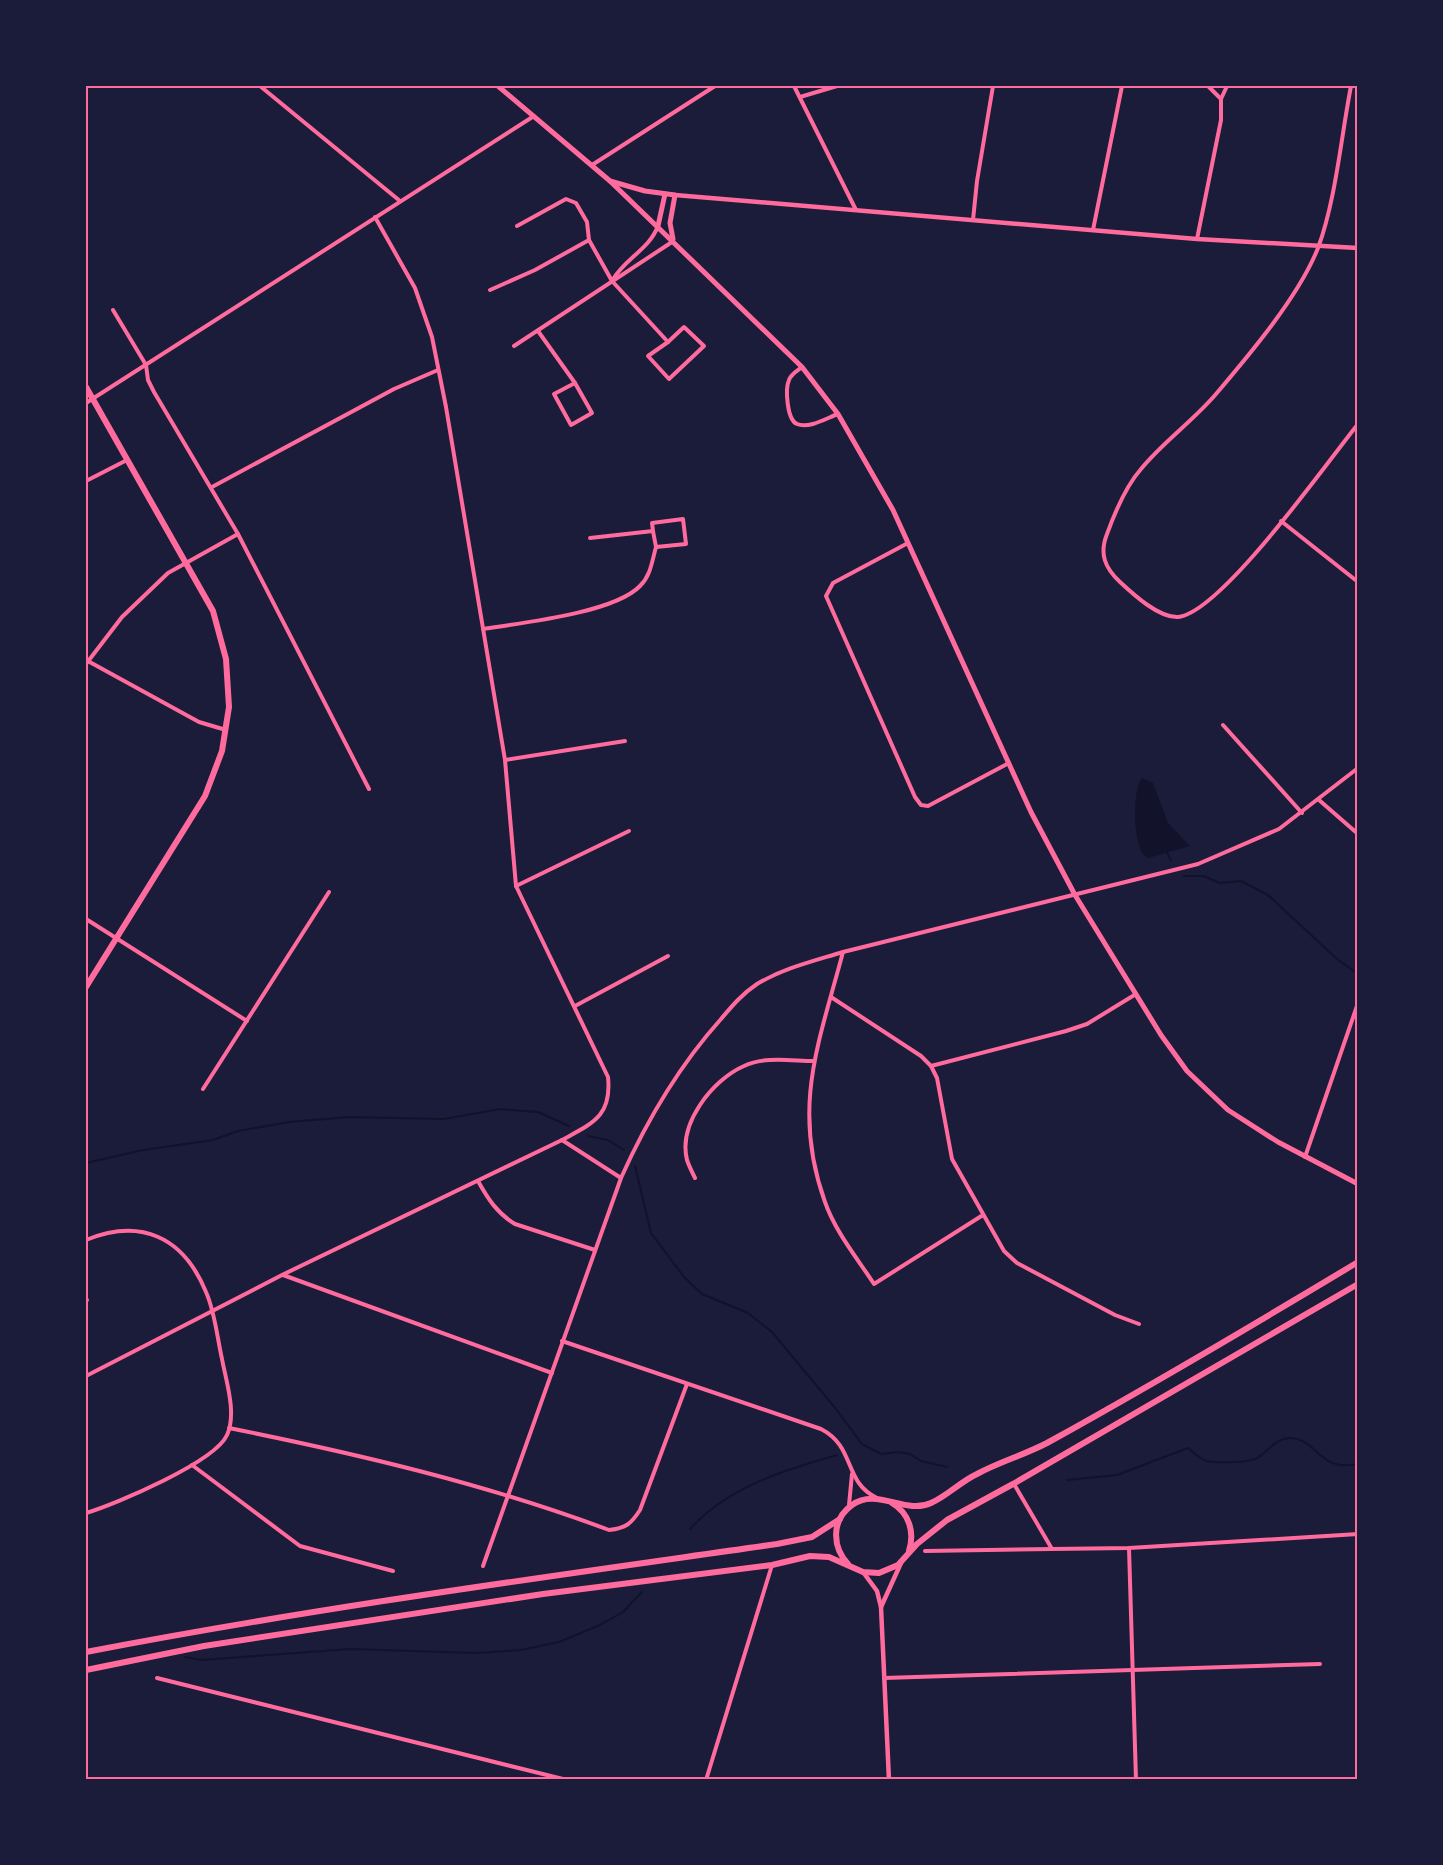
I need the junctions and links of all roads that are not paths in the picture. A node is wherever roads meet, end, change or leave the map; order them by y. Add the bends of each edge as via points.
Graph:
1 (260, 86) edge
2 (498, 86) edge
3 (715, 86) edge
4 (794, 86) edge
5 (837, 86) edge
6 (993, 86) edge
7 (1122, 86) edge
8 (1208, 86) edge
9 (1227, 86) edge
10 (1351, 86) edge
11 (800, 97) junction
12 (1221, 99) junction
13 (534, 116) junction
14 (592, 165) junction
15 (610, 181) junction
16 (665, 194) junction
17 (675, 195) junction
18 (400, 201) junction
19 (856, 210) junction
20 (375, 217) junction
21 (973, 220) junction
22 (518, 226) dead end
23 (658, 226) junction
24 (1093, 230) junction
25 (1197, 239) junction
26 (589, 240) junction
27 (673, 241) junction
28 (1318, 247) junction
29 (1358, 248) edge
30 (612, 281) junction
31 (490, 290) dead end
32 (113, 310) dead end
33 (538, 331) junction
34 (668, 342) junction
35 (514, 346) dead end
36 (146, 365) junction
37 (802, 367) junction
38 (438, 370) junction
39 (575, 383) junction
40 (86, 387) edge
41 (93, 399) junction
42 (86, 404) edge
43 (838, 414) junction
44 (1358, 424) edge
45 (128, 459) junction
46 (86, 481) edge
47 (212, 487) junction
48 (1281, 521) junction
49 (653, 531) junction
50 (238, 534) junction
51 (590, 538) dead end
52 (908, 543) junction
53 (656, 548) junction
54 (185, 563) junction
55 (1358, 582) edge
56 (483, 629) junction
57 (86, 662) edge
58 (1223, 725) dead end
59 (226, 730) junction
60 (626, 741) dead end
61 (505, 760) junction
62 (1009, 763) junction
63 (1358, 768) edge
64 (369, 789) dead end
65 (1319, 800) junction
66 (1302, 813) junction
67 (629, 831) dead end
68 (1358, 834) edge
69 (516, 886) junction
70 (329, 892) dead end
71 (1075, 895) junction
72 (86, 919) edge
73 (117, 939) junction
74 (843, 952) junction
75 (668, 956) dead end
76 (86, 987) edge
77 (1136, 994) junction
78 (831, 997) junction
79 (1358, 1003) edge
80 (574, 1006) junction
81 (247, 1021) junction
82 (814, 1061) junction
83 (931, 1066) junction
84 (203, 1089) dead end
85 (562, 1140) junction
86 (1305, 1157) junction
87 (621, 1178) junction
88 (695, 1178) dead end
89 (478, 1181) junction
90 (1358, 1184) edge
91 (983, 1215) junction
92 (86, 1240) edge
93 (595, 1250) junction
94 (1358, 1262) edge
95 (282, 1275) junction
96 (1358, 1284) edge
97 (212, 1311) junction
98 (1139, 1324) dead end
99 (562, 1341) junction
100 (552, 1373) junction
101 (86, 1376) edge
102 (687, 1384) junction
103 (229, 1428) junction
104 (192, 1464) junction
105 (852, 1473) junction
106 (1013, 1484) junction
107 (508, 1495) junction
108 (881, 1499) junction
109 (846, 1509) junction
110 (86, 1513) edge
111 (840, 1519) junction
112 (1358, 1534) edge
113 (1129, 1548) junction
114 (1052, 1549) junction
115 (925, 1551) dead end
116 (904, 1559) junction
117 (849, 1564) junction
118 (772, 1565) junction
119 (483, 1566) dead end
120 (393, 1571) dead end
121 (863, 1572) junction
122 (882, 1607) junction
123 (86, 1652) edge
124 (1320, 1664) dead end
125 (86, 1670) edge
126 (1133, 1671) junction
127 (157, 1678) dead end
128 (884, 1678) junction
129 (553, 1778) edge
130 (567, 1779) edge
131 (706, 1779) edge
132 (888, 1779) edge
133 (1136, 1779) edge

1 - 18 street
2 - 13 main road
3 - 14 street
4 - 11 street
5 - 11 street
6 - 21 street
7 - 24 street
8 - 12 street
9 - 12 street
10 - 28 street
11 - 19 street
12 - 25 street via 1221,120
13 - 14 main road
13 - 18 street
14 - 15 main road
15 - 16 main road
15 - 23 main road
16 - 17 main road
16 - 23 main road
17 - 19 street
17 - 27 main road via 670,223
18 - 20 street
19 - 21 street
20 - 36 street
20 - 38 street via 415,288
21 - 24 street
22 - 26 street via 572,199 587,222
23 - 27 main road
23 - 30 street via 650,243 620,267
24 - 25 street
25 - 28 street
26 - 30 street
26 - 31 street
27 - 30 street
27 - 37 main road
28 - 29 street
28 - 48 street via 1294,292 1217,393 1139,471 1107,534 1103,556 1108,570 1122,584 1158,611 1180,617 1199,609 1221,591
30 - 33 street
30 - 34 street
32 - 36 street
33 - 35 street
33 - 39 street
34 - 34 street via 684,327 704,346 669,379 648,356
36 - 41 street
36 - 47 street via 154,392
37 - 43 main road
37 - 43 street via 787,384 790,417 796,424 806,425
38 - 47 street via 394,389
38 - 56 street
39 - 39 street via 592,413 571,424 554,394
40 - 41 main road
41 - 42 street
41 - 45 main road
43 - 52 main road
44 - 48 street
45 - 46 street
45 - 54 main road
47 - 50 street
48 - 55 street
49 - 51 street
49 - 53 street
49 - 53 street via 652,524 683,519 686,544
50 - 54 street
50 - 64 street
52 - 62 main road
52 - 62 street via 833,583 826,596 915,797 921,805 928,806
53 - 56 street via 649,575 626,595 577,614
54 - 57 street via 137,601
54 - 59 main road via 213,610 222,637 229,684
56 - 61 street
57 - 59 street via 199,722
58 - 66 street
59 - 73 main road via 216,773 205,796
60 - 61 street
61 - 69 street
62 - 71 main road
63 - 65 street
65 - 66 street
65 - 68 street
66 - 71 street via 1280,829 1198,864
67 - 69 street
69 - 80 street
70 - 81 street
71 - 74 street
71 - 77 main road
72 - 73 street
73 - 76 main road
73 - 81 street
74 - 78 street
74 - 87 street via 794,967 743,994 656,1105
75 - 80 street
77 - 83 street via 1066,1031
77 - 86 main road via 1187,1071 1212,1097
78 - 82 street
78 - 83 street
79 - 86 street
80 - 85 street via 605,1069 608,1102 591,1124
81 - 84 street
82 - 88 street via 769,1060 744,1066 716,1086 694,1113 687,1136 687,1159
82 - 91 street via 808,1120 825,1202 874,1284
83 - 91 street via 937,1078 948,1146
85 - 87 street
85 - 89 street
86 - 90 main road
87 - 93 street
89 - 93 street via 489,1202 515,1224
89 - 95 street
91 - 98 street via 1004,1251 1017,1263
92 - 97 street via 127,1229 156,1235 179,1251 192,1267 207,1292
93 - 99 street
94 - 108 main road via 1178,1369 1046,1443 968,1479 930,1504 917,1506
95 - 97 street
95 - 100 street
96 - 106 main road
97 - 101 street
97 - 103 street via 228,1388
99 - 100 street
99 - 102 street
100 - 107 street
102 - 105 street via 825,1432 843,1447
102 - 107 street via 640,1510 622,1529 609,1530
103 - 104 street via 216,1450
103 - 107 street via 345,1451
104 - 110 street
104 - 120 street via 300,1546
105 - 108 street via 862,1489
105 - 109 street via 852,1497
106 - 114 street
106 - 116 main road via 947,1520
107 - 119 street
108 - 109 main road via 860,1500
108 - 116 main road via 899,1508 909,1522 911,1540
109 - 111 main road
111 - 117 main road via 837,1546
111 - 123 main road via 812,1537 777,1544 393,1600
112 - 113 street
113 - 114 street
113 - 126 street
114 - 115 street
116 - 121 main road via 884,1572
116 - 122 street
117 - 118 main road via 814,1555
117 - 121 main road
118 - 125 main road via 543,1594 204,1646
118 - 131 street
121 - 122 street via 877,1591
122 - 128 street
124 - 126 street
126 - 128 street
126 - 133 street
127 - 129 street
128 - 132 street
129 - 130 street

